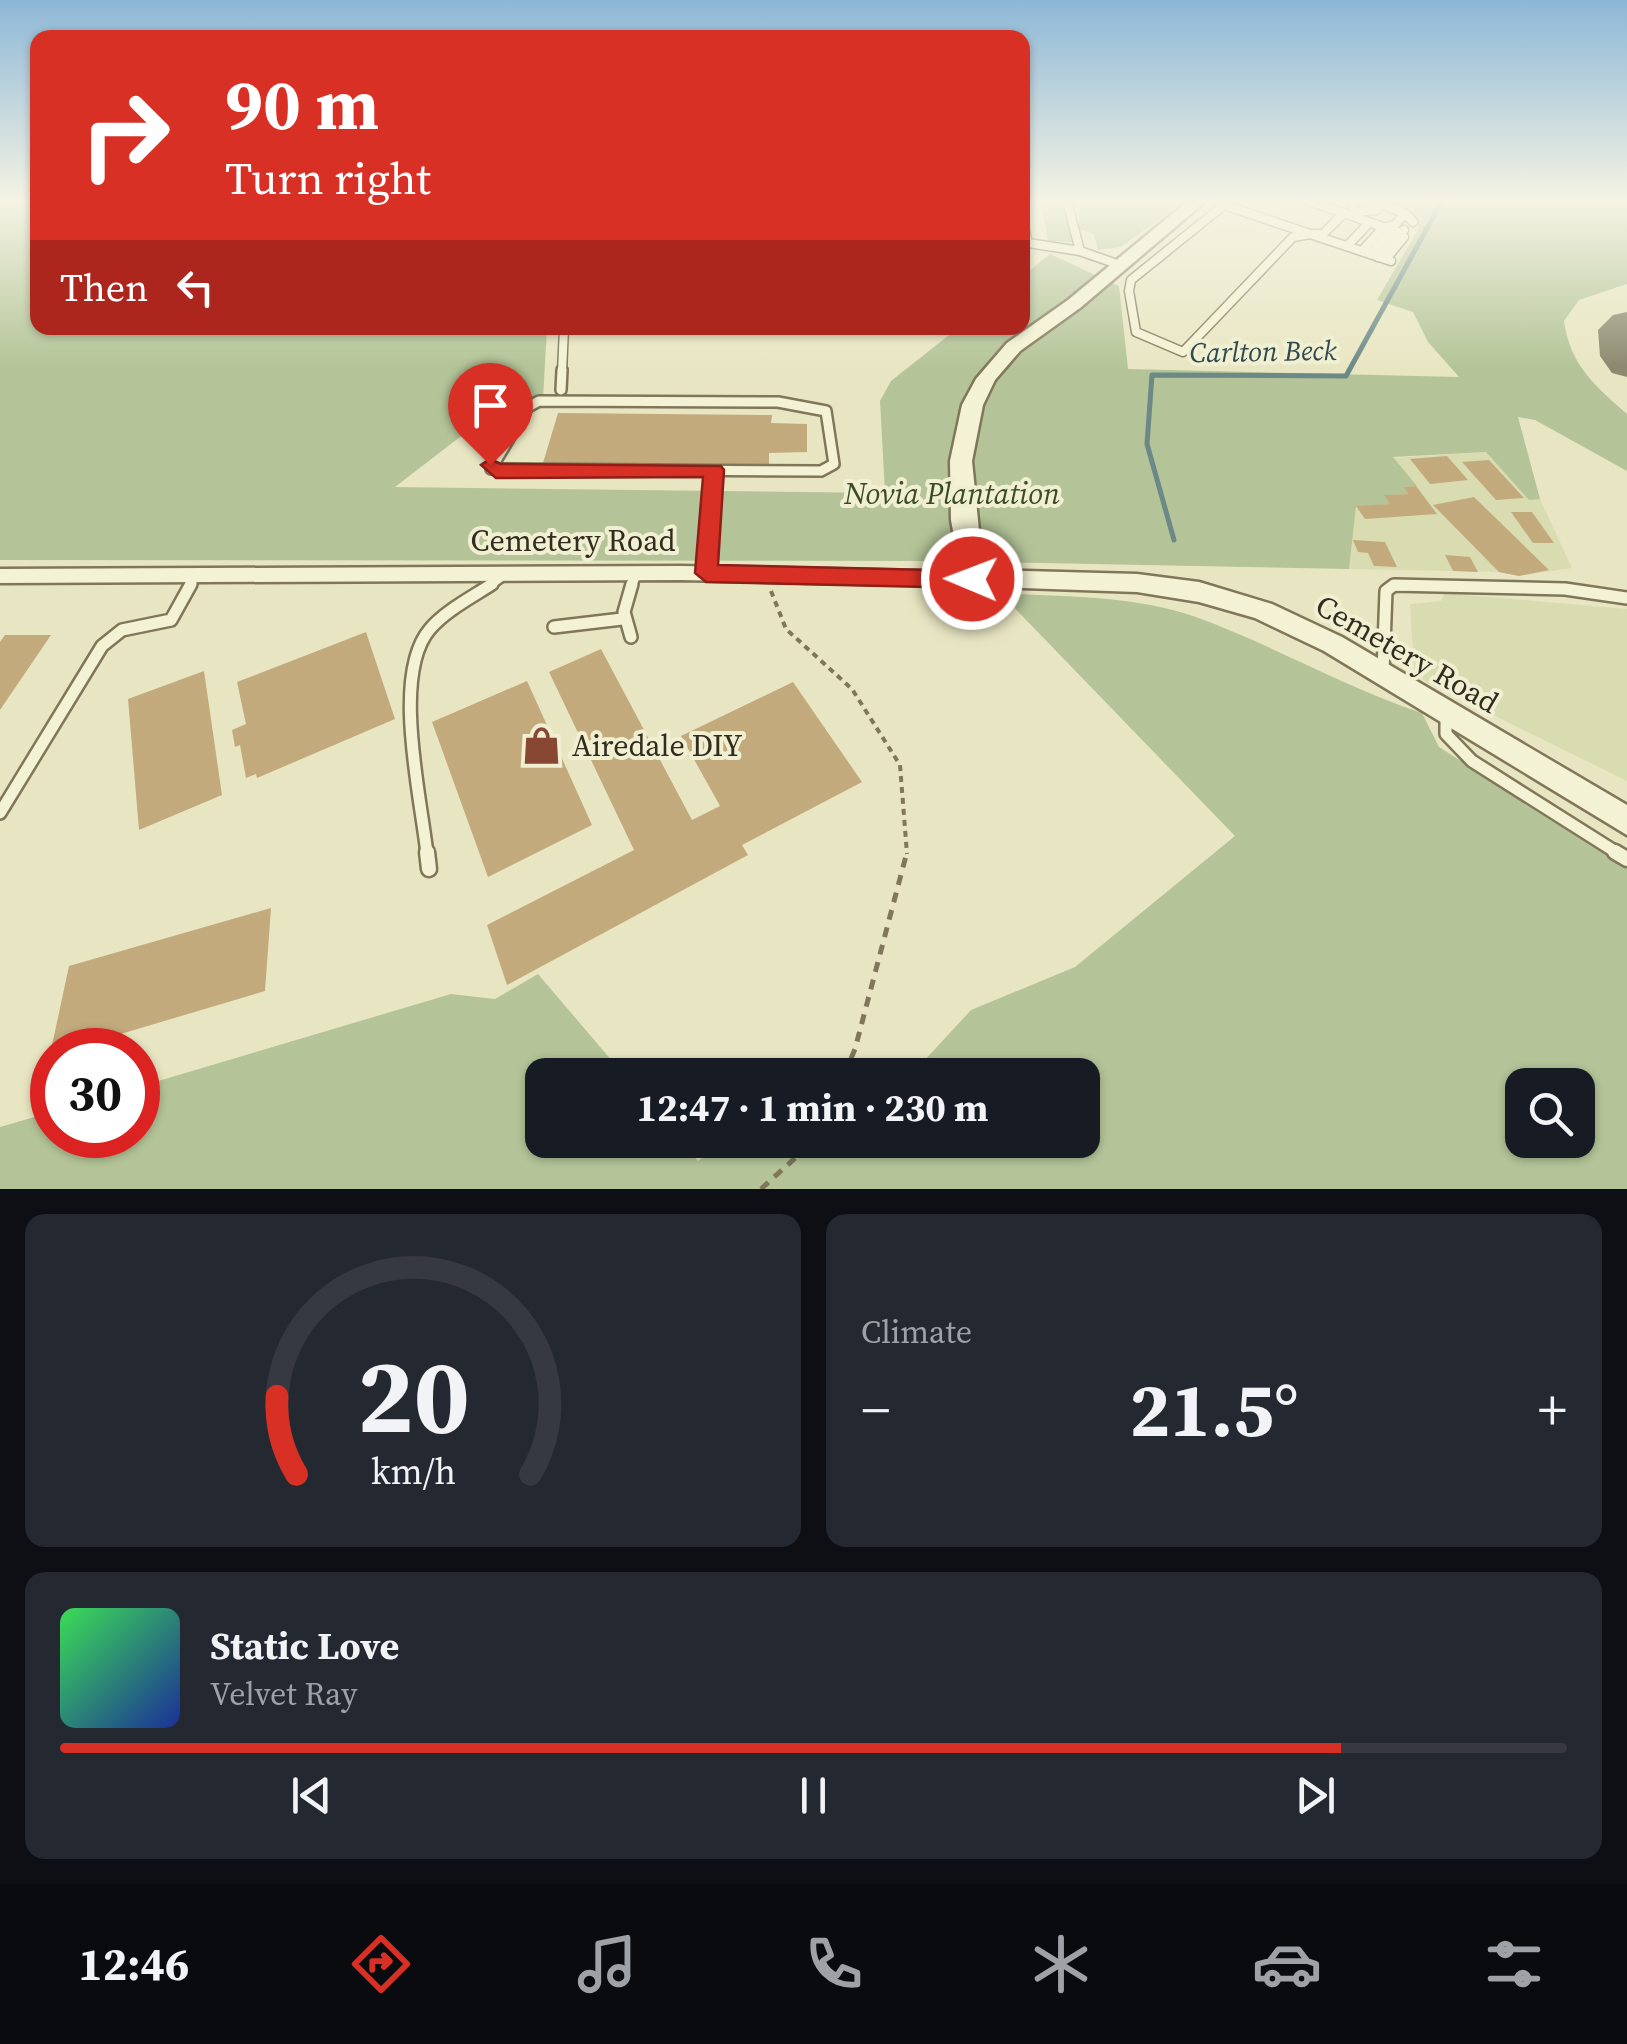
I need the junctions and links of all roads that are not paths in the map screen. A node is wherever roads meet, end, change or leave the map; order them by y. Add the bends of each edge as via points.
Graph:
1 (1097, 256) edge
2 (1127, 256) edge
3 (1160, 256) edge
4 (1275, 256) edge
5 (1117, 264) junction
6 (564, 335) edge
7 (561, 390) dead end
8 (714, 470) junction
9 (637, 573) junction
10 (706, 573) junction
11 (506, 574) junction
12 (0, 576) edge
13 (196, 576) junction
14 (972, 579) junction
15 (1627, 598) edge
16 (622, 620) junction
17 (554, 627) dead end
18 (631, 637) dead end
19 (1383, 673) junction
20 (1446, 712) junction
21 (0, 813) edge
22 (1627, 821) edge
23 (1627, 858) edge
24 (429, 869) dead end

1 - 5 lane
2 - 5 street
3 - 4 lane via 1131,280 1136,332 1182,352
5 - 14 street via 1008,352 983,381 959,456
6 - 7 lane
8 - 8 lane via 496,471 490,465 528,407 540,401 778,402 826,412 830,467
8 - 10 lane
9 - 10 street, Cemetery Road
9 - 11 street, Cemetery Road
9 - 16 lane via 623,600
10 - 14 street, Cemetery Road
11 - 13 street, Cemetery Road
11 - 24 lane via 430,628 413,656 410,701
12 - 13 street, Cemetery Road
13 - 21 lane via 171,620 122,630 102,646
14 - 19 street, Cemetery Road via 1138,583 1199,592 1263,612
15 - 19 lane via 1566,589 1394,585 1386,591
16 - 17 lane
16 - 18 lane
19 - 20 street, Cemetery Road
20 - 22 street, Cemetery Road
20 - 23 lane via 1446,734 1472,761

